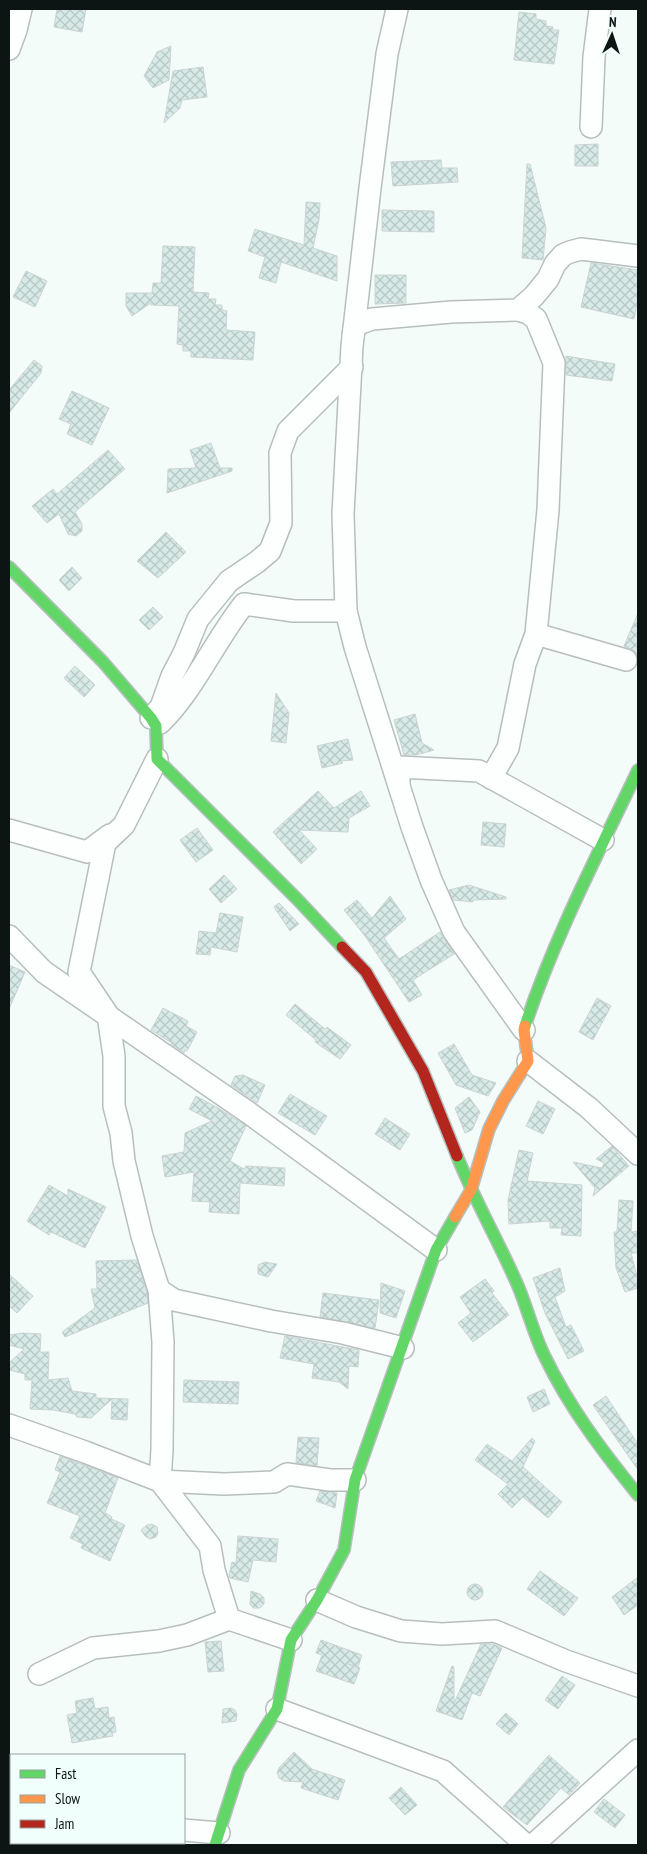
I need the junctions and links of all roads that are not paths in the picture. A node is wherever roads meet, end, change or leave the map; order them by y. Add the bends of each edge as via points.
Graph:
1 (21, 9) edge
2 (397, 9) edge
3 (600, 9) edge
4 (9, 49) edge
5 (591, 127) dead end
6 (638, 256) edge
7 (518, 310) junction
8 (352, 357) junction
9 (9, 568) edge
10 (346, 611) junction
11 (536, 634) junction
12 (626, 660) dead end
13 (154, 722) junction
14 (157, 758) junction
15 (638, 770) edge
16 (491, 778) junction
17 (399, 784) junction
18 (124, 825) junction
19 (9, 830) edge
20 (603, 840) junction
21 (9, 936) edge
22 (108, 1015) junction
23 (524, 1030) junction
24 (528, 1061) junction
25 (638, 1154) edge
26 (470, 1190) junction
27 (436, 1250) junction
28 (159, 1290) junction
29 (402, 1348) junction
30 (9, 1425) edge
31 (355, 1480) junction
32 (160, 1481) junction
33 (638, 1495) edge
34 (317, 1600) junction
35 (229, 1619) junction
36 (291, 1640) junction
37 (38, 1674) dead end
38 (638, 1686) edge
39 (277, 1709) junction
40 (638, 1750) edge
41 (185, 1830) edge
42 (217, 1839) edge
43 (526, 1845) edge
44 (533, 1845) edge

1 - 4 street
2 - 8 street via 370,188
3 - 5 street
6 - 7 street via 581,249 563,255 548,279
7 - 8 street via 372,319 355,324
7 - 11 street via 536,319 554,363 548,510
8 - 10 street via 343,514
8 - 13 street via 288,431 280,453 281,524 270,551 229,581 198,619
9 - 13 street via 103,662
10 - 13 street via 294,611 244,604 175,708
10 - 17 street
11 - 12 street
11 - 16 street via 525,664 508,748
13 - 14 street
14 - 18 street
14 - 26 street via 366,972 423,1071
15 - 20 street
16 - 17 street via 479,771 399,767
16 - 20 street
17 - 23 street via 431,880 454,932
18 - 19 street via 87,852
18 - 22 street via 105,843 79,972
20 - 23 street via 556,940
21 - 22 street via 44,972
22 - 27 street
22 - 28 street via 114,1056 114,1106 122,1133 124,1161
23 - 24 street
24 - 25 street via 590,1108
24 - 26 street via 502,1101 489,1129
26 - 27 street
26 - 33 street via 518,1286 544,1356 561,1388 608,1458
27 - 29 street
28 - 29 street via 174,1300 343,1333
28 - 32 street via 163,1342
29 - 31 street
30 - 32 street
31 - 32 street via 287,1474 274,1482
31 - 34 street via 344,1550
32 - 35 street via 210,1546
34 - 36 street
34 - 38 street via 356,1618 401,1631 442,1634 494,1631
35 - 36 street
35 - 37 street via 187,1635 159,1641 93,1648
36 - 39 street
39 - 42 street via 239,1770
39 - 43 street via 443,1771
40 - 44 street
41 - 42 street

